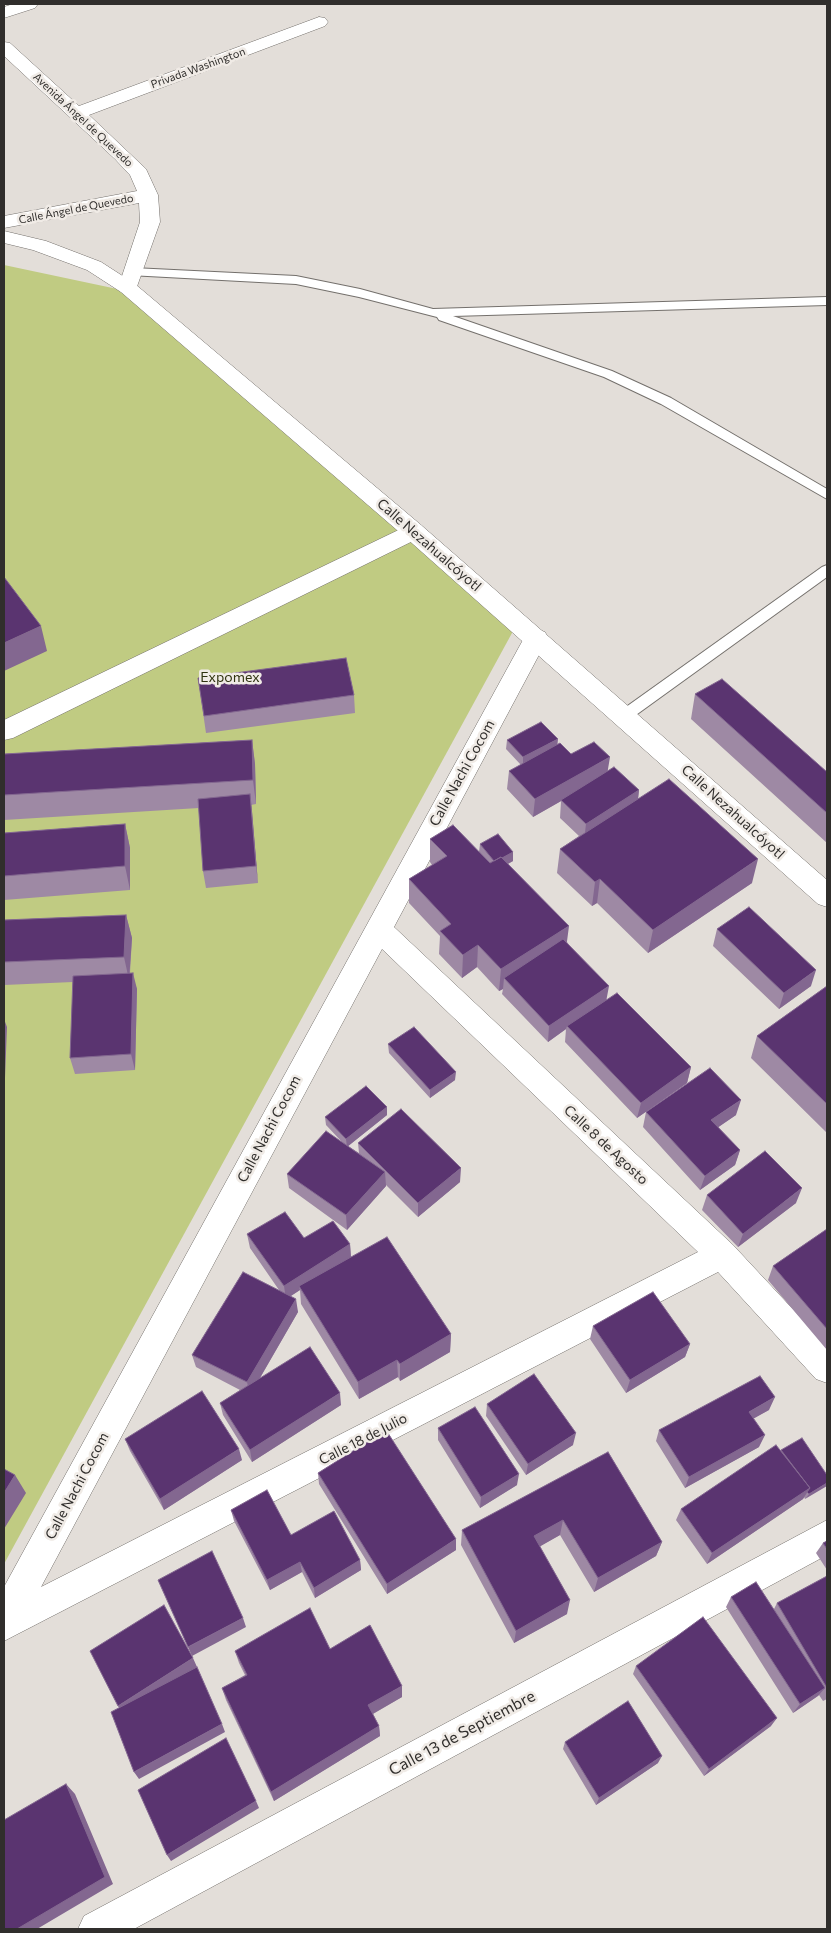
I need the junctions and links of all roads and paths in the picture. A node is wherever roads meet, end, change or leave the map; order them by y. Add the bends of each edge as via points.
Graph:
1 (30, 4) edge
2 (4, 13) edge
3 (319, 22) dead end
4 (4, 48) edge
5 (76, 113) junction
6 (148, 195) junction
7 (4, 222) edge
8 (4, 236) edge
9 (131, 280) junction
10 (827, 301) edge
11 (432, 313) junction
12 (827, 495) edge
13 (413, 530) junction
14 (827, 570) edge
15 (536, 638) junction
16 (624, 716) junction
17 (4, 731) edge
18 (827, 896) edge
19 (378, 928) junction
20 (722, 1255) junction
21 (827, 1368) edge
22 (827, 1537) edge
23 (4, 1623) edge
24 (97, 1929) edge

1 - 2 street
3 - 5 street, Privada Washington
4 - 5 street, Avenida Ángel de Quevedo
5 - 6 street, Avenida Ángel de Quevedo via 139,173
6 - 7 street, Calle Ángel de Quevedo
6 - 9 street, Avenida Ángel de Quevedo via 150,222
8 - 9 street, Calle Nezahualcóyotl via 39,245
9 - 11 lane via 296,280
9 - 13 street, Calle Nezahualcóyotl
10 - 11 lane
11 - 12 lane via 608,374 666,401
13 - 15 street, Calle Nezahualcóyotl
13 - 17 street
14 - 16 lane
15 - 16 street, Calle Nezahualcóyotl
15 - 19 street, Calle Nachi Cocom
16 - 18 street, Calle Nezahualcóyotl
19 - 20 street, Calle 8 de Agosto
19 - 23 street, Calle Nachi Cocom
20 - 21 street, Calle 8 de Agosto
20 - 23 street, Calle 18 de Julio
22 - 24 street, Calle 13 de Septiembre

